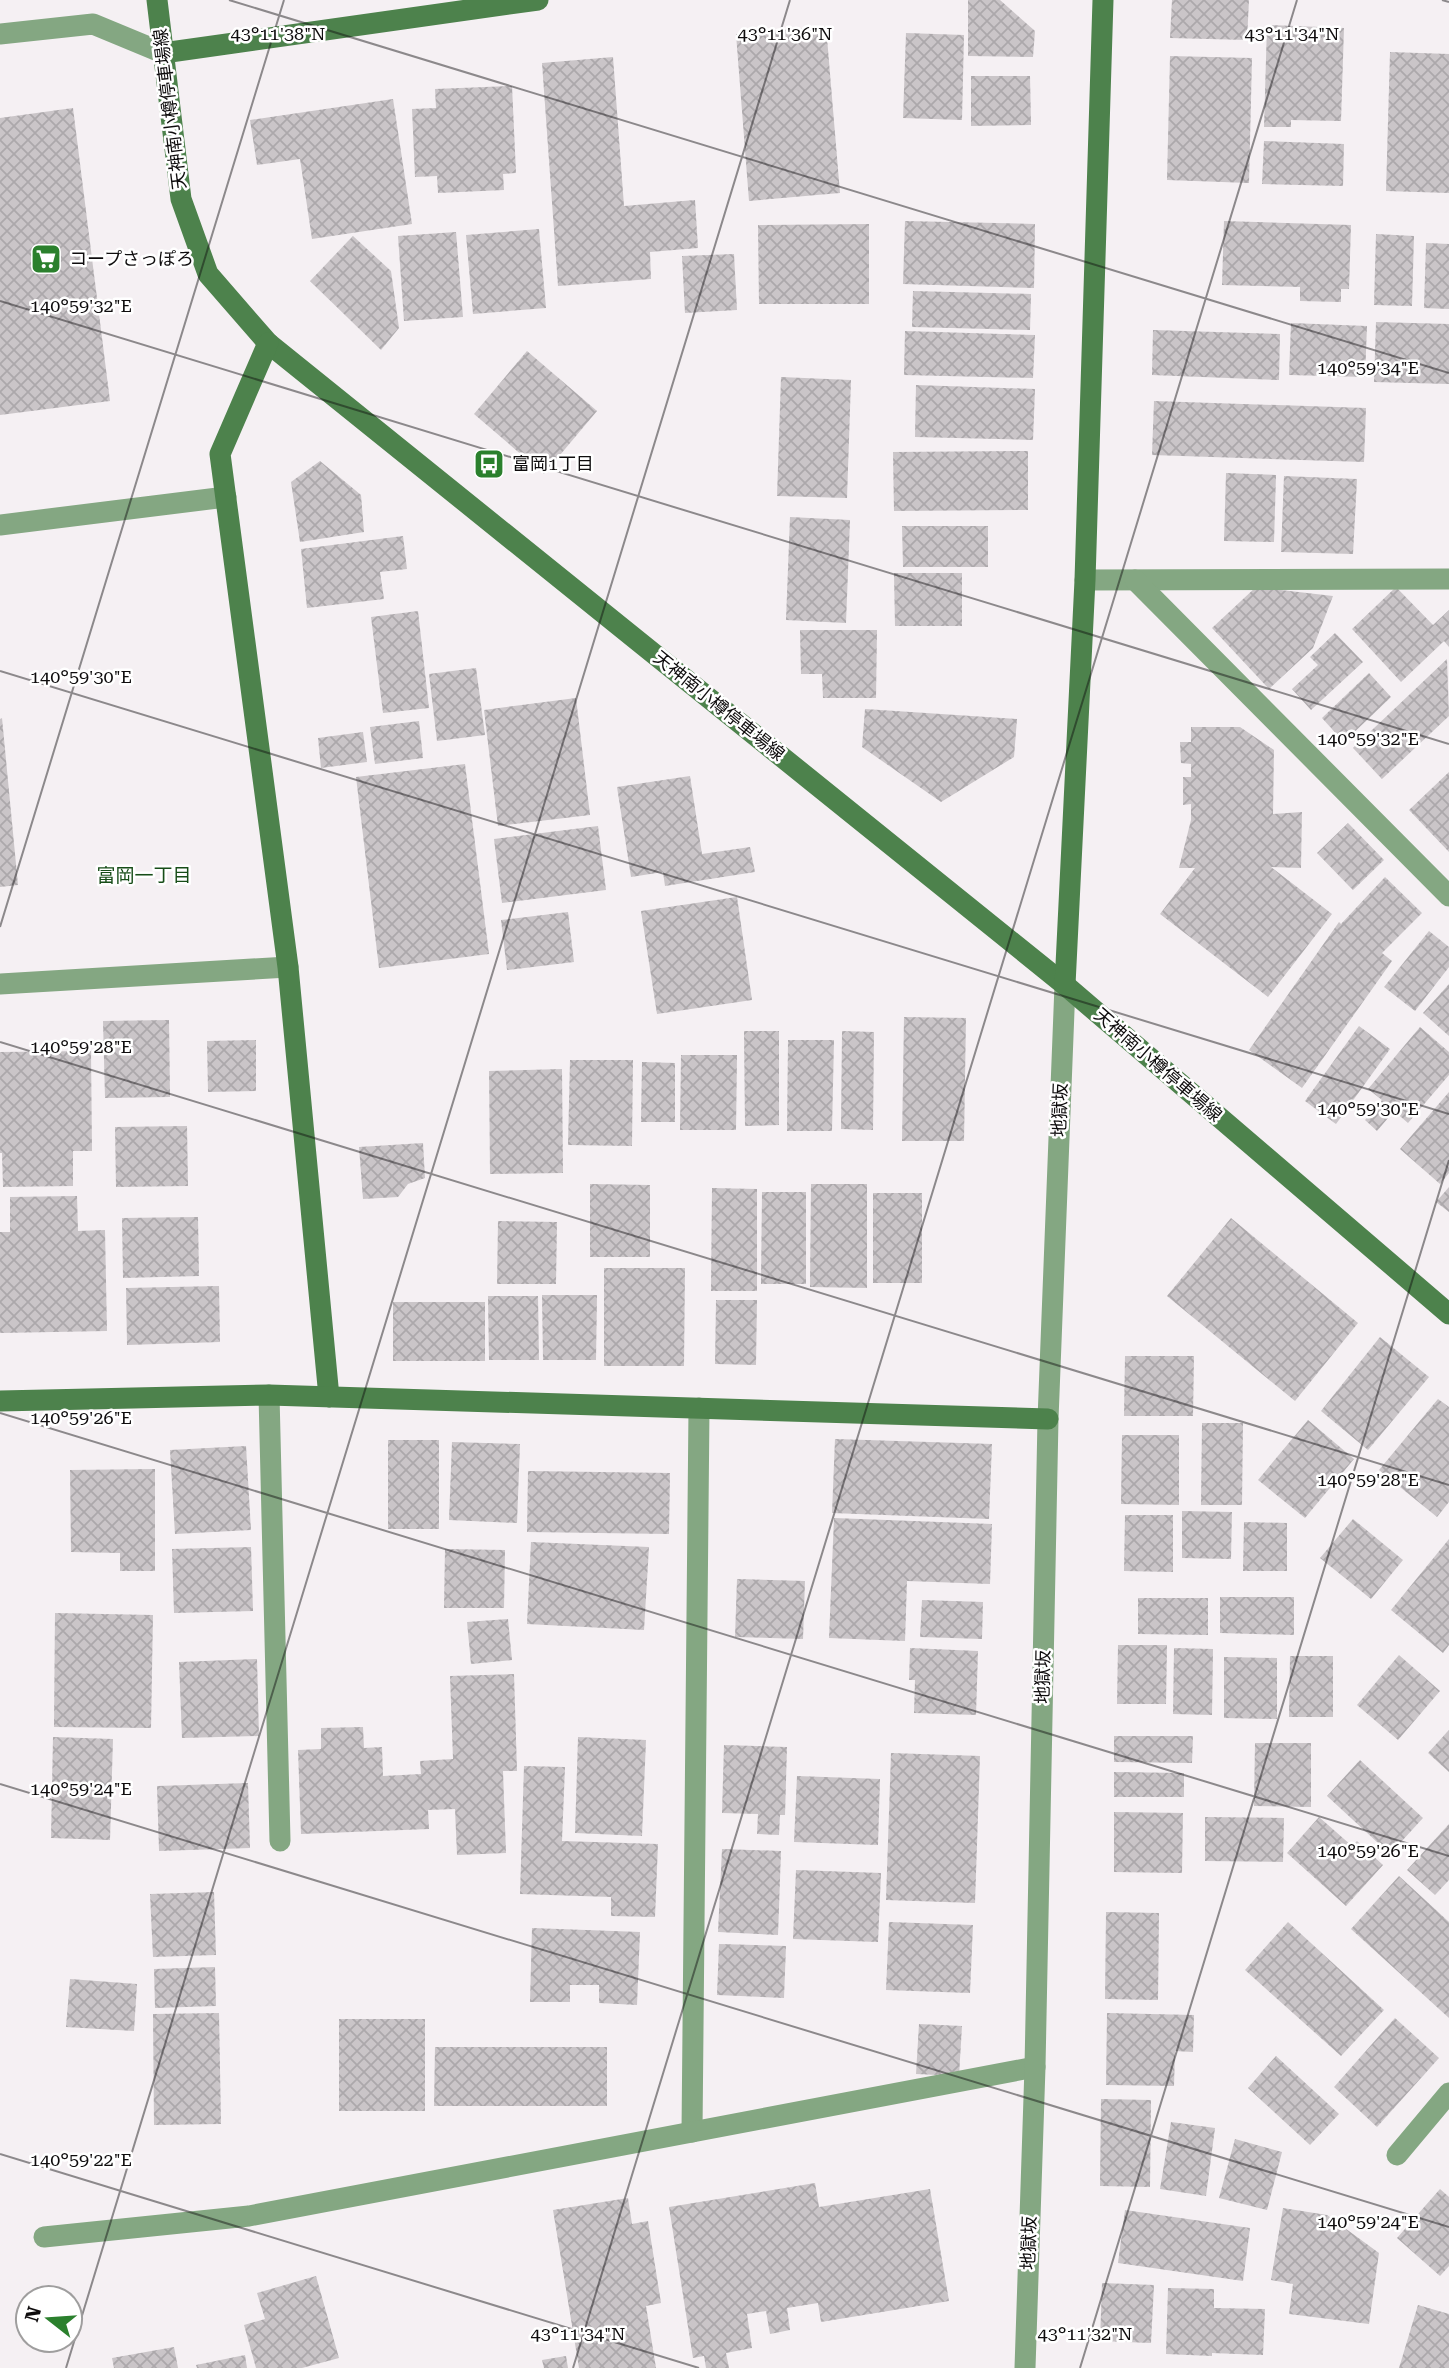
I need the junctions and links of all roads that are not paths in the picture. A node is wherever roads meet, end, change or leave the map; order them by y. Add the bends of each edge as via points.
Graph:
1 (157, 0) edge
2 (538, 0) edge
3 (1104, 0) edge
4 (0, 34) edge
5 (163, 53) junction
6 (268, 343) junction
7 (226, 497) junction
8 (0, 525) edge
9 (1449, 579) edge
10 (1085, 580) junction
11 (1135, 580) junction
12 (1449, 896) edge
13 (288, 967) junction
14 (0, 984) edge
15 (1065, 985) junction
16 (1449, 1314) edge
17 (269, 1395) junction
18 (329, 1397) junction
19 (0, 1401) edge
20 (699, 1408) junction
21 (1048, 1419) junction
22 (280, 1841) dead end
23 (1035, 2067) junction
24 (1449, 2093) edge
25 (692, 2132) junction
26 (1397, 2155) dead end
27 (44, 2237) dead end
28 (1025, 2368) edge

1 - 5 street, 天神南小樽停車場線
2 - 5 street
3 - 10 street
4 - 5 street via 93,24
5 - 6 street, 天神南小樽停車場線 via 181,199 208,274
6 - 7 street via 220,454
6 - 15 street, 天神南小樽停車場線
7 - 8 street
7 - 13 street
9 - 11 street
10 - 11 street
10 - 15 street
11 - 12 street
13 - 14 street
13 - 18 street
15 - 16 street, 天神南小樽停車場線
15 - 21 street, 地獄坂
17 - 18 street
17 - 19 street
17 - 22 street
18 - 20 street
20 - 21 street
20 - 25 street
21 - 23 street, 地獄坂
23 - 25 street
23 - 28 street, 地獄坂
24 - 26 street
25 - 27 street via 249,2216

